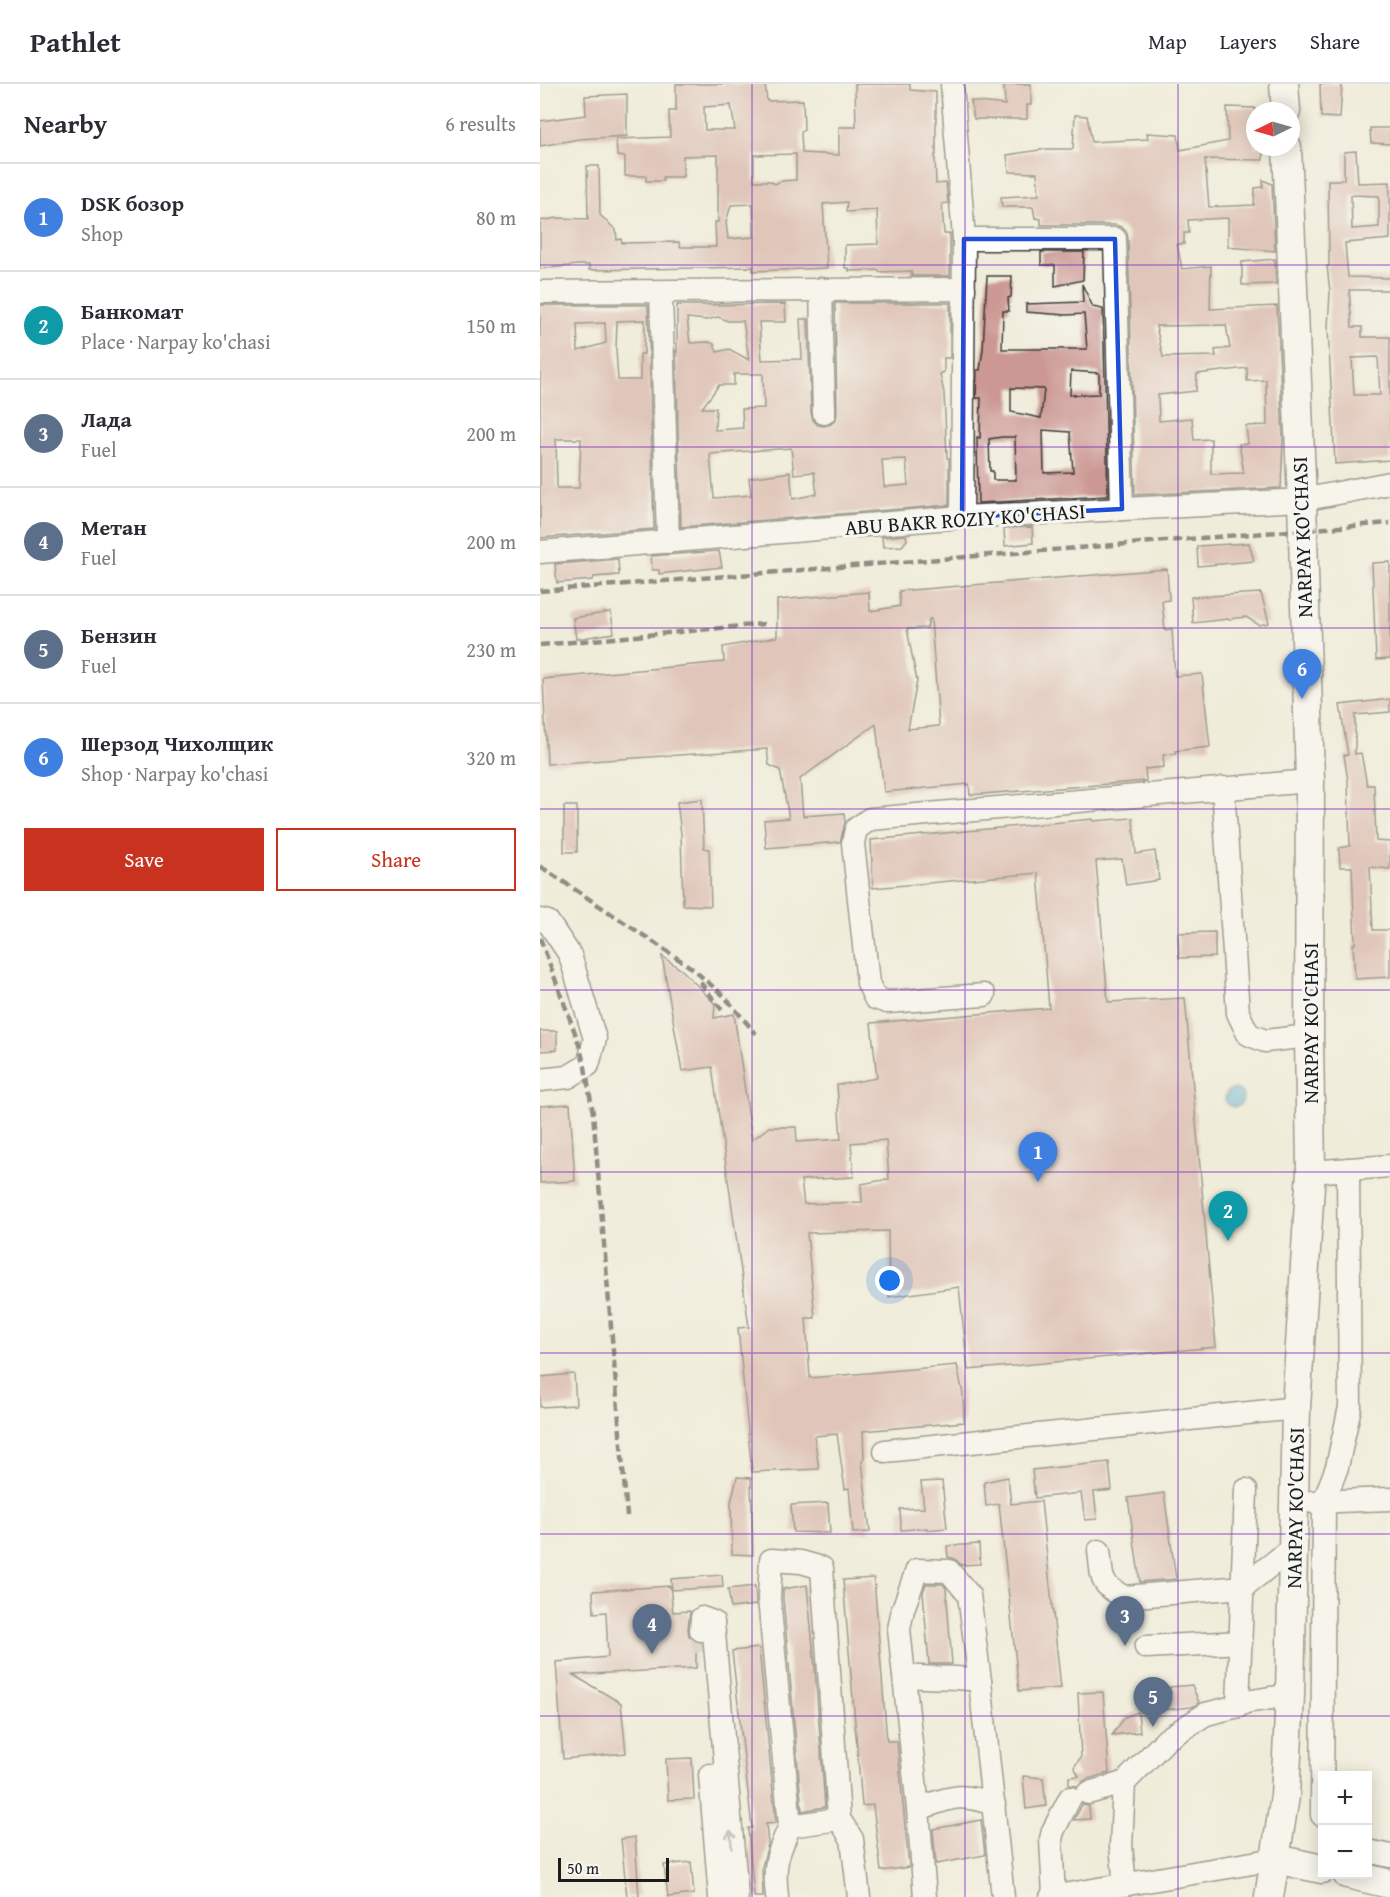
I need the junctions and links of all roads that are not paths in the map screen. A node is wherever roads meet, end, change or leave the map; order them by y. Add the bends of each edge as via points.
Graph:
1 (952, 84) edge
2 (1284, 84) edge
3 (1285, 102) edge
4 (1287, 156) edge
5 (964, 239) junction
6 (821, 289) junction
7 (964, 289) junction
8 (540, 292) edge
9 (661, 292) junction
10 (824, 413) dead end
11 (1390, 483) edge
12 (1302, 500) junction
13 (1122, 509) junction
14 (962, 517) junction
15 (668, 542) junction
16 (540, 552) edge
17 (1310, 781) junction
18 (1223, 788) junction
19 (540, 920) edge
20 (984, 995) dead end
21 (1310, 1036) junction
22 (540, 1080) edge
23 (1390, 1166) edge
24 (1348, 1168) junction
25 (1311, 1172) junction
26 (1296, 1408) junction
27 (885, 1450) dead end
28 (1246, 1490) dead end
29 (1390, 1499) edge
30 (1324, 1501) junction
31 (1296, 1503) junction
32 (1294, 1546) junction
33 (1099, 1551) dead end
34 (1243, 1587) junction
35 (701, 1629) dead end
36 (1241, 1642) junction
37 (1146, 1647) dead end
38 (705, 1660) tunnel mouth
39 (904, 1675) junction
40 (980, 1681) junction
41 (1290, 1695) junction
42 (1238, 1706) junction
43 (1323, 1771) edge
44 (1124, 1783) junction
45 (994, 1804) junction
46 (918, 1809) junction
47 (839, 1819) junction
48 (790, 1826) junction
49 (1372, 1852) edge
50 (1390, 1856) edge
51 (1276, 1859) junction
52 (1318, 1868) edge
53 (1366, 1879) edge
54 (1390, 1884) edge
55 (1125, 1885) junction
56 (720, 1897) edge
57 (736, 1897) edge
58 (777, 1897) edge
59 (859, 1897) edge
60 (925, 1897) edge
61 (1003, 1897) edge
62 (1053, 1897) edge
63 (1269, 1897) edge

1 - 5 street
2 - 3 main road
4 - 12 main road, NARPAY KO'CHASI
5 - 7 street
5 - 13 street via 1115,239
6 - 7 street
6 - 9 street
6 - 10 street
7 - 14 street
8 - 9 street
9 - 15 street
11 - 12 street, ABU BAKR ROZIY KO'CHASI
12 - 13 street, ABU BAKR ROZIY KO'CHASI
12 - 17 main road, NARPAY KO'CHASI
13 - 14 street, ABU BAKR ROZIY KO'CHASI
14 - 15 street, ABU BAKR ROZIY KO'CHASI
15 - 16 street, ABU BAKR ROZIY KO'CHASI
17 - 18 street
17 - 21 main road, NARPAY KO'CHASI
18 - 20 street via 870,819 856,829 853,843 868,983 875,998 887,1002
18 - 21 street via 1238,1013 1248,1034 1265,1041
19 - 22 street via 548,922 570,955 595,1039 588,1065 568,1077
21 - 25 main road, NARPAY KO'CHASI
23 - 24 street
24 - 25 street
24 - 30 street via 1350,1407 1337,1467
25 - 26 main road, NARPAY KO'CHASI
26 - 27 street
26 - 31 main road, NARPAY KO'CHASI
28 - 34 street
29 - 30 street
30 - 31 street
30 - 43 street
31 - 32 main road, NARPAY KO'CHASI
32 - 34 street
32 - 41 main road, NARPAY KO'CHASI
33 - 34 street via 1103,1583 1124,1597
34 - 36 street
57 -> 35 street via 713,1622 702,1618
36 - 37 street
36 - 42 street
38 - 56 street via 704,1692
39 - 40 street
39 - 40 street via 899,1629 917,1570 949,1571 969,1595
39 - 46 street
40 - 45 street
41 - 42 street
41 - 51 main road, NARPAY KO'CHASI via 1285,1796
42 - 44 street via 1206,1714 1167,1739
44 - 55 street via 1121,1846
44 - 62 street via 1079,1796 1051,1839
45 - 46 street via 952,1796
45 - 61 street
46 - 60 street
47 - 48 street
47 - 48 street via 822,1568 771,1560 769,1598
47 - 59 street via 852,1839
48 - 58 street via 776,1856
49 - 50 street
51 - 52 main road
51 - 55 street
51 - 63 main road, NARPAY KO'CHASI
53 - 54 main road
55 - 62 street

